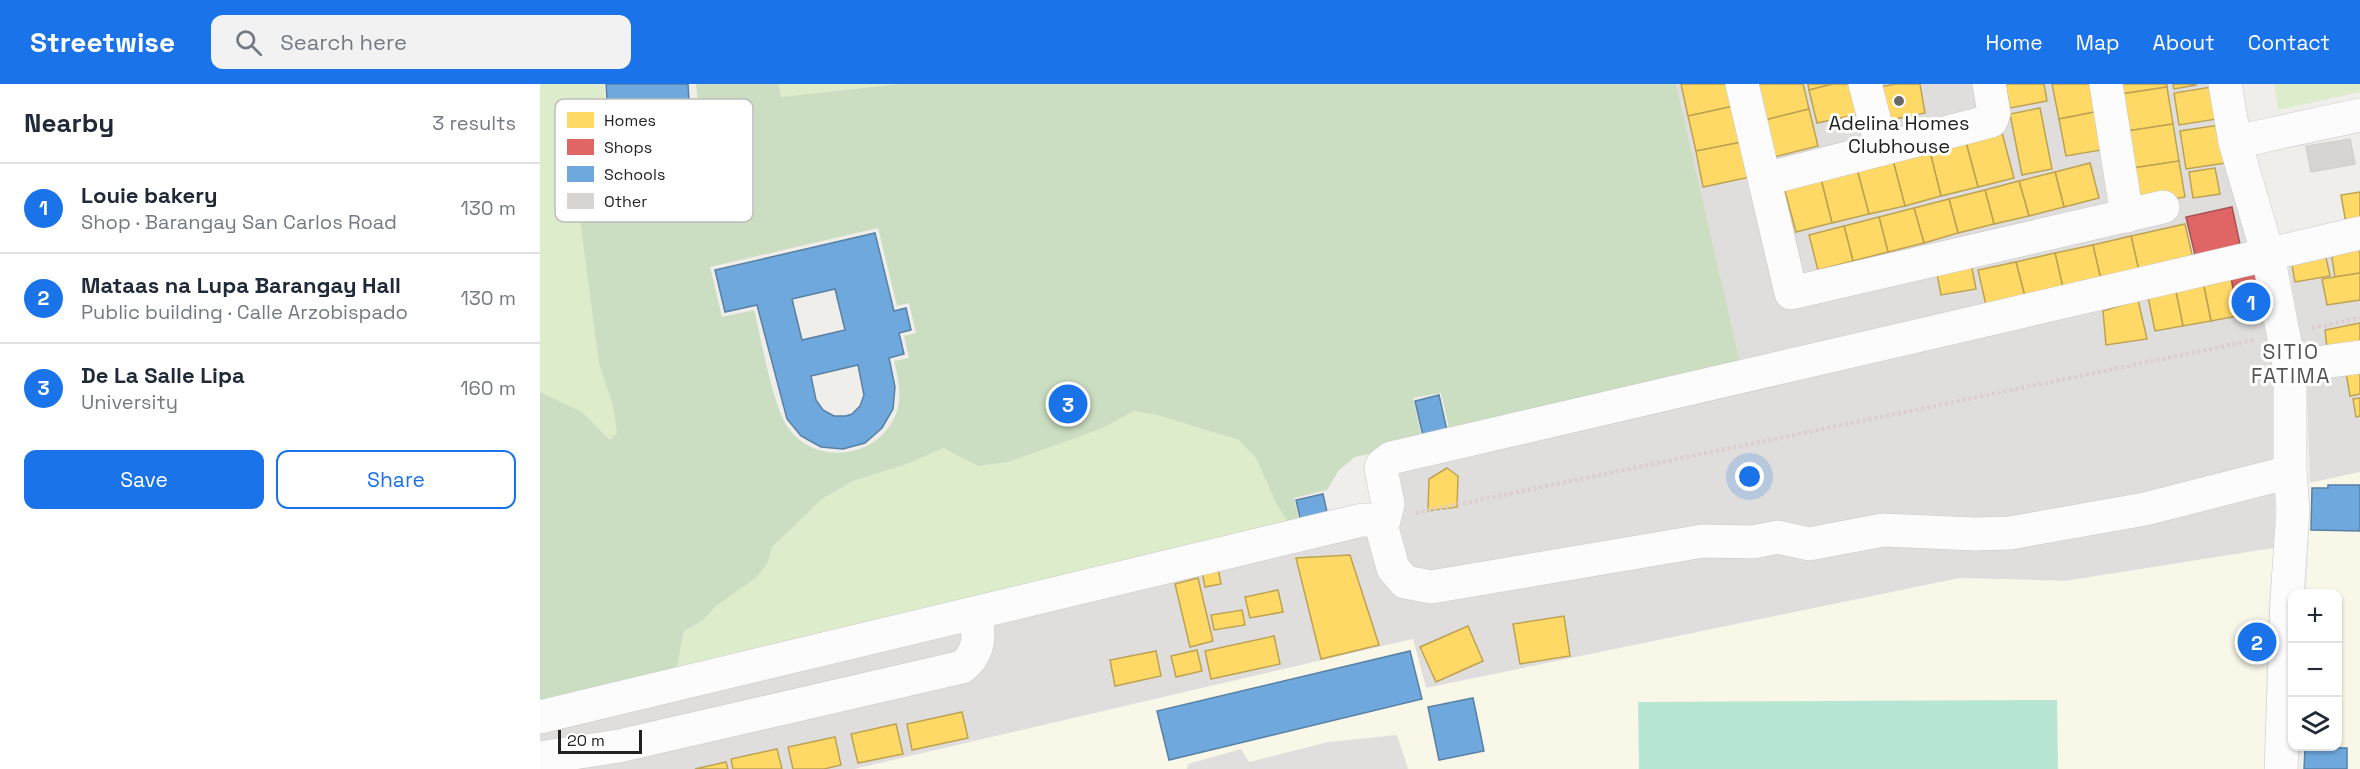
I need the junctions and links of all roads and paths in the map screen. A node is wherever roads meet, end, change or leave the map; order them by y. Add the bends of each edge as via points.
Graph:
1 (1742, 84) edge
2 (1865, 84) edge
3 (1989, 84) edge
4 (2106, 84) edge
5 (2225, 84) edge
6 (2360, 115) edge
7 (2235, 142) junction
8 (1882, 149) junction
9 (1765, 179) junction
10 (2163, 207) dead end
11 (2127, 216) junction
12 (2360, 233) edge
13 (2268, 255) junction
14 (2360, 318) edge
15 (2284, 333) junction
16 (2360, 357) edge
17 (2290, 369) junction
18 (2290, 472) junction
19 (1383, 520) junction
20 (975, 614) junction
21 (540, 717) edge
22 (540, 758) edge
23 (2281, 769) edge

1 - 9 street
2 - 8 street
3 - 8 street via 1994,113 1991,121
4 - 11 street
5 - 7 street
6 - 7 street
7 - 13 street
8 - 9 street
9 - 11 street via 1791,293
10 - 11 street
12 - 13 street
13 - 15 street
13 - 19 street via 1390,458 1382,465 1388,504
14 - 15 path
15 - 17 street
15 - 19 path
16 - 17 street
17 - 18 street
18 - 19 street via 2145,509 2010,532 1883,530 1809,544 1778,537 1753,542 1703,541 1431,587 1405,582 1393,568
18 - 23 street via 2293,510
19 - 20 street via 1362,520
20 - 21 street
20 - 22 street via 978,643 971,660 962,667 618,746

